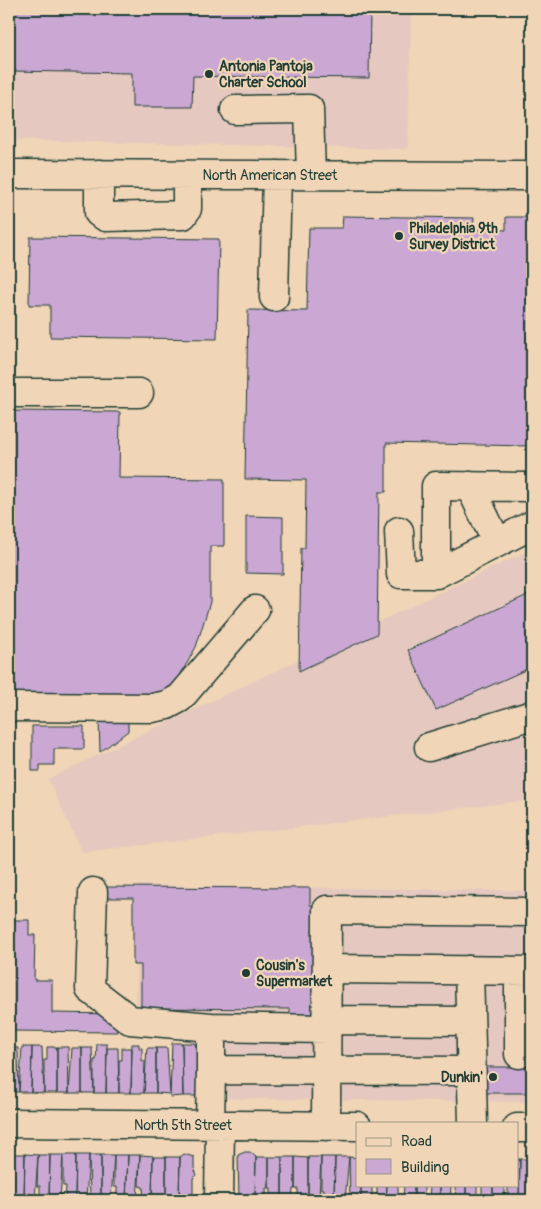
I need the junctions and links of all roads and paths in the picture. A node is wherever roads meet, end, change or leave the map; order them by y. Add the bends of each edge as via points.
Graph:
1 (235, 110) dead end
2 (9, 174) edge
3 (99, 174) junction
4 (187, 175) junction
5 (277, 175) junction
6 (311, 175) junction
7 (532, 176) edge
8 (274, 297) dead end
9 (9, 393) edge
10 (139, 393) dead end
11 (470, 486) junction
12 (529, 494) edge
13 (532, 525) edge
14 (399, 532) dead end
15 (497, 543) junction
16 (436, 574) junction
17 (255, 610) dead end
18 (9, 707) edge
19 (532, 715) edge
20 (429, 747) dead end
21 (93, 892) dead end
22 (532, 912) edge
23 (327, 969) junction
24 (469, 970) junction
25 (526, 971) edge
26 (470, 1021) junction
27 (327, 1024) junction
28 (211, 1028) junction
29 (519, 1054) dead end
30 (211, 1070) junction
31 (326, 1071) junction
32 (471, 1071) junction
33 (472, 1122) edge
34 (9, 1124) edge
35 (215, 1125) junction
36 (326, 1126) junction
37 (356, 1126) edge
38 (518, 1128) edge
39 (532, 1128) edge
40 (219, 1200) edge

1 - 6 street via 309,110
2 - 3 street, North American Street
3 - 4 street, North American Street
3 - 4 street via 99,213 106,217 183,215 187,209
4 - 5 street, North American Street
5 - 6 street, North American Street
5 - 8 street
6 - 7 street, North American Street
9 - 10 street
11 - 12 street
11 - 15 street
11 - 16 street via 436,486
13 - 15 street
14 - 16 street via 401,574
15 - 16 street
17 - 18 street via 180,698 167,705 152,708
19 - 20 street
21 - 28 street via 90,989 130,1020
22 - 23 street via 327,910
23 - 24 street
23 - 27 street
24 - 25 street
24 - 26 street
25 - 29 street
26 - 27 street
26 - 32 street
27 - 28 street
27 - 31 street
28 - 30 street
30 - 31 street
30 - 35 street
31 - 32 street
31 - 36 street
32 - 33 street
34 - 35 street, North 5th Street
35 - 36 street, North 5th Street
35 - 40 street
36 - 37 street, North 5th Street
38 - 39 street

